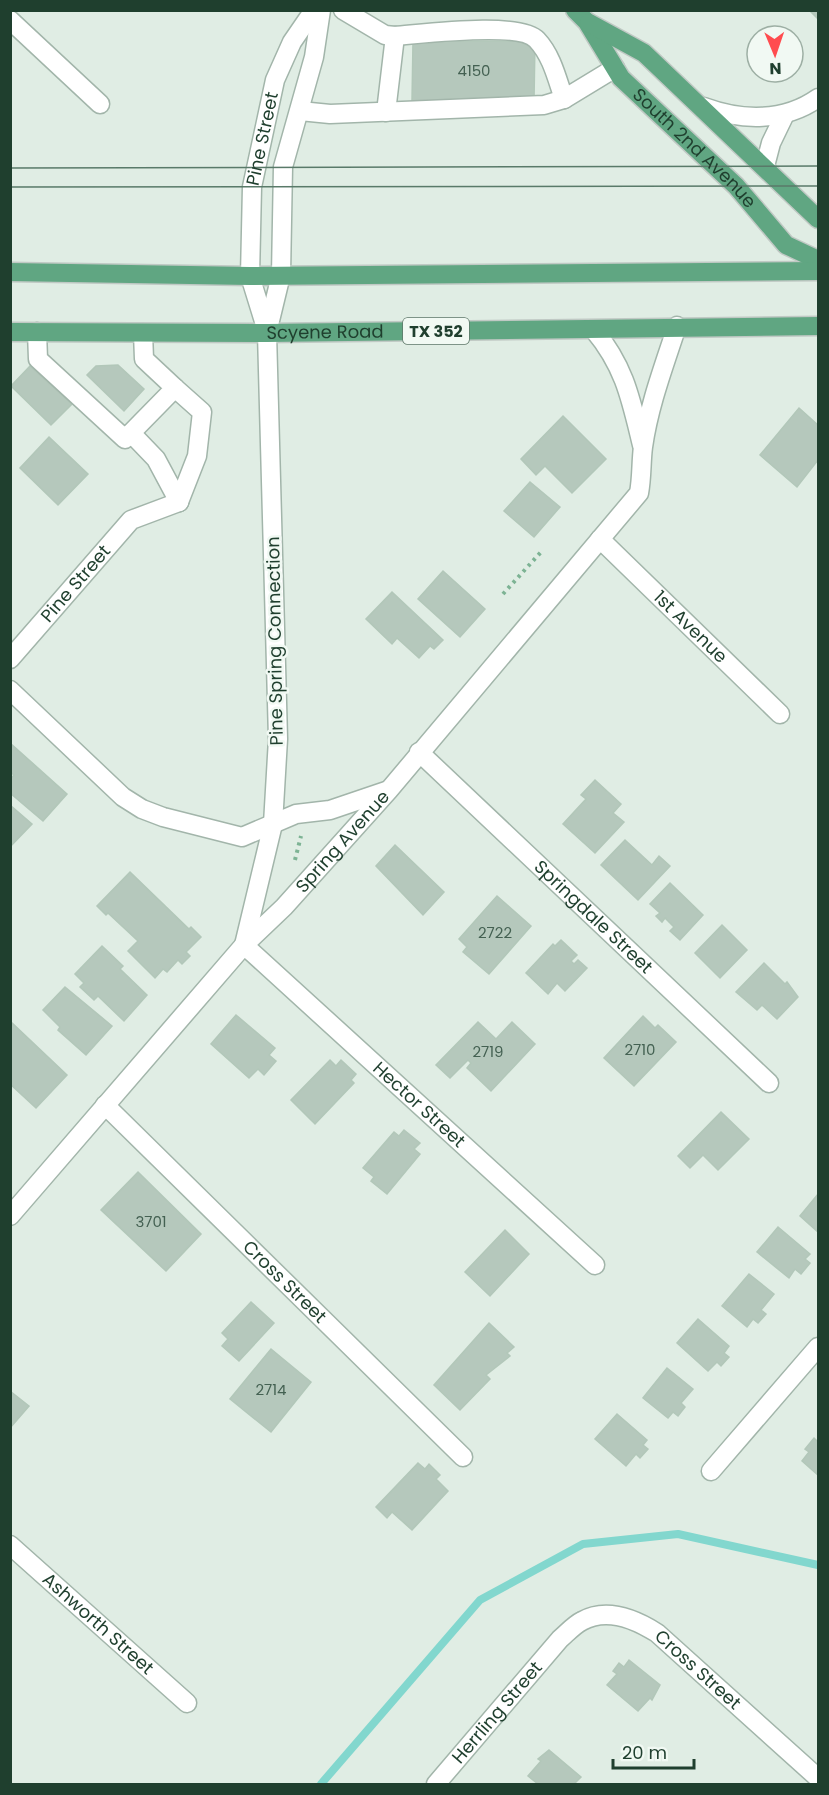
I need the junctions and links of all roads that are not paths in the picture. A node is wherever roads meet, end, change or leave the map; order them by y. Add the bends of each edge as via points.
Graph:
1 (314, 10) edge
2 (321, 10) edge
3 (343, 10) edge
4 (581, 16) edge
5 (10, 20) edge
6 (394, 36) junction
7 (615, 68) junction
8 (564, 99) junction
9 (818, 99) edge
10 (100, 104) dead end
11 (704, 107) junction
12 (300, 111) junction
13 (386, 112) junction
14 (785, 114) junction
15 (765, 166) junction
16 (819, 219) edge
17 (819, 260) edge
18 (819, 271) edge
19 (10, 272) edge
20 (281, 275) junction
21 (250, 276) junction
22 (677, 326) junction
23 (819, 326) edge
24 (594, 330) junction
25 (10, 332) edge
26 (37, 332) junction
27 (144, 333) junction
28 (267, 333) junction
29 (175, 388) junction
30 (131, 433) junction
31 (643, 448) junction
32 (179, 502) junction
33 (600, 539) junction
34 (10, 659) edge
35 (10, 690) edge
36 (780, 714) dead end
37 (419, 752) junction
38 (389, 790) junction
39 (273, 824) junction
40 (244, 945) junction
41 (769, 1083) dead end
42 (105, 1105) junction
43 (10, 1216) edge
44 (595, 1265) dead end
45 (819, 1347) edge
46 (463, 1457) dead end
47 (711, 1471) dead end
48 (10, 1545) edge
49 (560, 1639) joint
50 (187, 1703) dead end
51 (819, 1778) edge
52 (436, 1785) edge

1 - 21 street, Pine Street via 292,42 275,80 252,187
2 - 12 street, Pine Street
3 - 6 street via 385,35
4 - 7 main road, South 2nd Avenue
4 - 11 main road, South 2nd Avenue via 644,53
5 - 10 street
6 - 8 street via 490,29 528,33 547,54
6 - 13 street
7 - 8 street
7 - 17 main road, South 2nd Avenue via 736,186 786,245
8 - 13 street via 522,107
9 - 14 street
11 - 14 street via 726,115
11 - 15 main road, South 2nd Avenue
12 - 13 street
12 - 20 street, Pine Street via 283,167
14 - 15 street
15 - 16 main road, South 2nd Avenue
18 - 20 main road
19 - 21 main road
20 - 21 main road
20 - 28 street, Pine Spring Connection
21 - 28 street, Pine Spring Connection
22 - 23 main road, Scyene Road / TX 352
22 - 24 main road, Scyene Road / TX 352
22 - 31 street, Spring Avenue via 657,384
24 - 28 main road, Scyene Road / TX 352
24 - 31 street, Spring Avenue via 612,352 628,388
25 - 26 main road, Scyene Road / TX 352
26 - 27 main road, Scyene Road / TX 352
26 - 30 street via 39,359 125,439
27 - 28 main road, Scyene Road / TX 352
27 - 29 street via 144,359
28 - 39 street, Pine Spring Connection via 278,739
29 - 30 street
29 - 32 street via 202,412 197,456
30 - 32 street via 156,459
31 - 33 street, Spring Avenue via 639,493
32 - 34 street, Pine Street via 131,520
33 - 36 street, 1st Avenue
33 - 37 street, Spring Avenue
35 - 39 street via 123,797 142,809 242,837
37 - 38 street, Spring Avenue
37 - 41 street, Springdale Street
38 - 39 street via 330,810 296,814
38 - 40 street, Spring Avenue via 284,907
39 - 40 street, Pine Spring Connection
40 - 42 street, Spring Avenue
40 - 44 street, Hector Street
42 - 43 street, Spring Avenue
42 - 46 street, Cross Street
45 - 47 street
48 - 50 street, Ashworth Street
49 - 51 street, Cross Street via 582,1621 597,1616 619,1615 641,1622
49 - 52 street, Herrling Street

